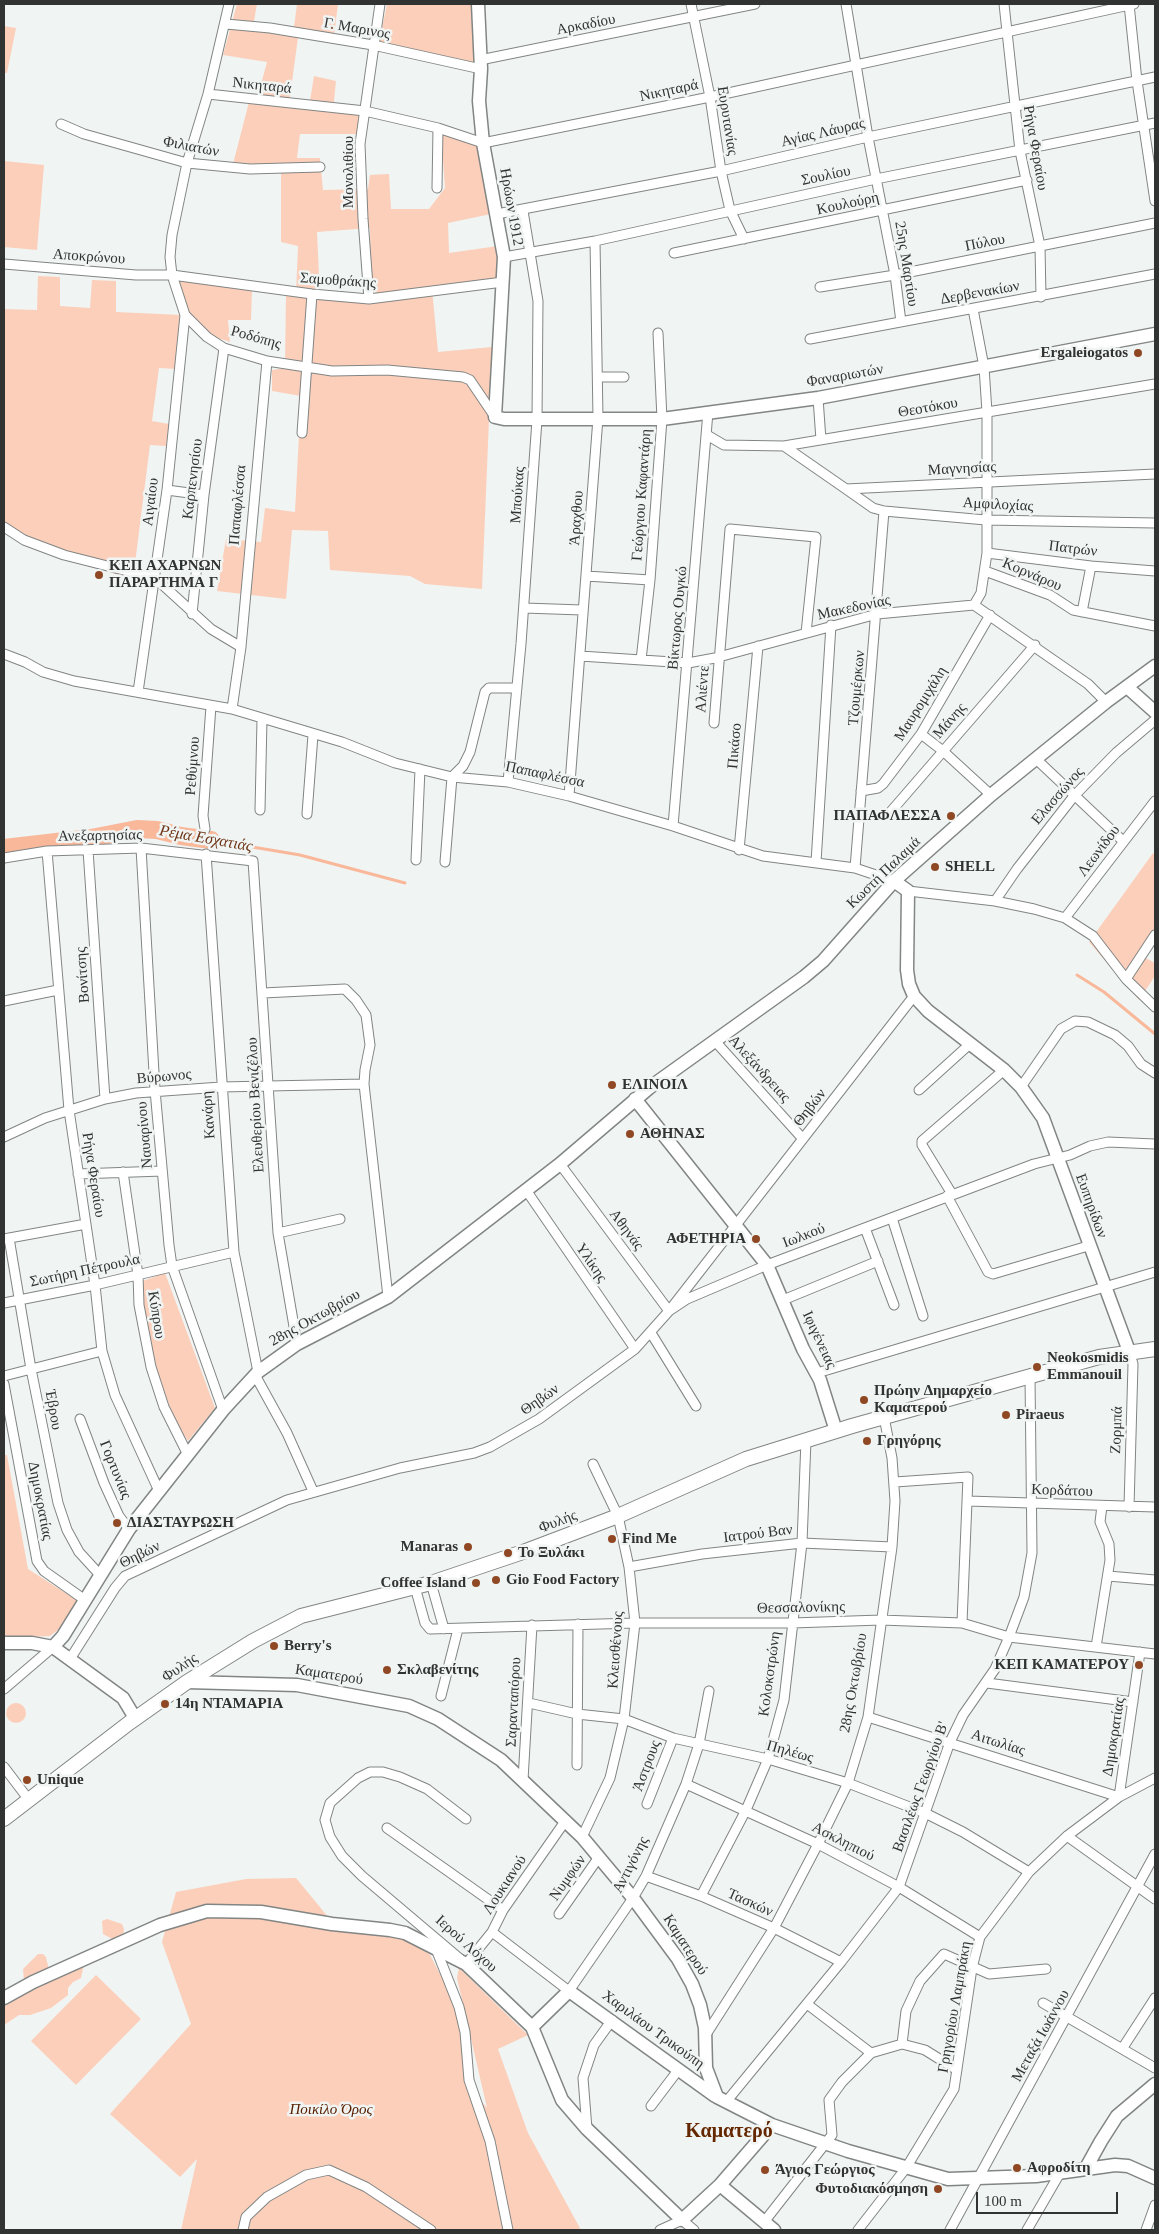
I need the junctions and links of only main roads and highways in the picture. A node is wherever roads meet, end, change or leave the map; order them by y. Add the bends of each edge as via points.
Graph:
1 (1155, 1350) edge
2 (9, 1815) edge
3 (4, 1824) edge

1 - 2 main road, Φυλής via 1099,1357 746,1458 618,1516 523,1552 431,1583 296,1619 253,1641 188,1682
2 - 3 main road, Φυλής

